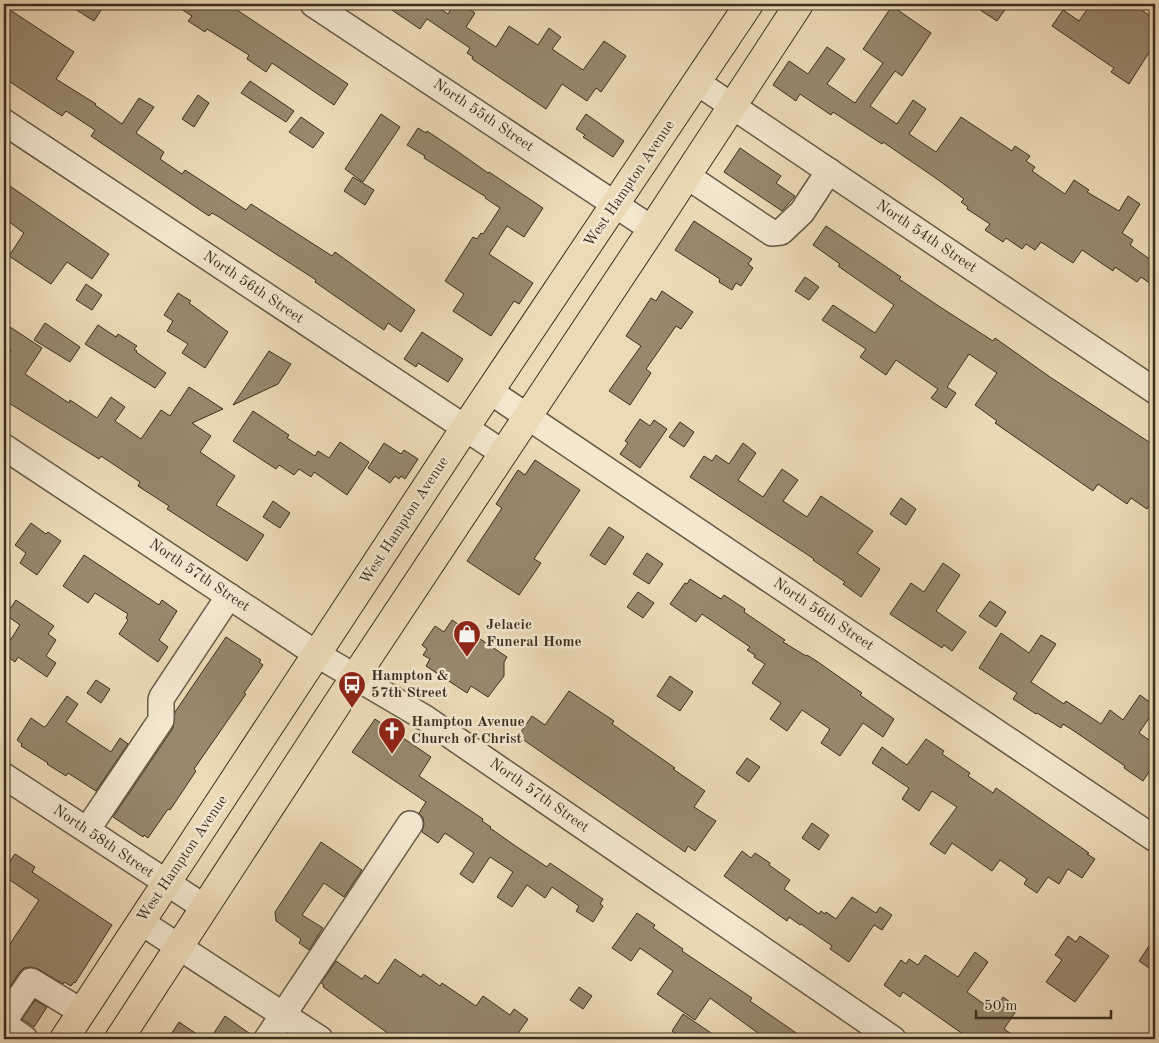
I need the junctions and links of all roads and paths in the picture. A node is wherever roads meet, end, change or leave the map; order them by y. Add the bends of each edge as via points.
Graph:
1 (314, 4) edge
2 (749, 4) edge
3 (799, 4) edge
4 (698, 83) junction
5 (733, 106) junction
6 (4, 122) edge
7 (829, 171) junction
8 (687, 176) junction
9 (615, 205) junction
10 (652, 229) junction
11 (1155, 391) edge
12 (491, 392) junction
13 (528, 416) junction
14 (465, 428) junction
15 (4, 446) edge
16 (502, 453) junction
17 (230, 596) junction
18 (318, 655) junction
19 (355, 676) junction
20 (4, 776) edge
21 (410, 824) dead end
22 (86, 830) junction
23 (1155, 839) edge
24 (167, 884) junction
25 (204, 907) junction
26 (141, 922) junction
27 (180, 946) junction
28 (82, 1012) junction
29 (283, 1015) junction
30 (4, 1023) edge
31 (24, 1039) edge
32 (64, 1039) edge
33 (119, 1039) edge
34 (267, 1039) edge
35 (320, 1039) edge
36 (893, 1039) edge

1 - 9 street, North 55th Street
2 - 4 main road, West Hampton Avenue
3 - 5 main road
4 - 5 street, North 54th Street
4 - 9 main road, West Hampton Avenue
5 - 7 street, North 54th Street
5 - 8 main road
6 - 14 street, North 56th Street
7 - 8 street via 802,212 781,232 772,233
7 - 11 street, North 54th Street
8 - 10 main road
9 - 10 street, North 55th Street
9 - 12 main road, West Hampton Avenue
10 - 13 main road
12 - 13 street, North 56th Street
12 - 14 main road, West Hampton Avenue
13 - 16 main road
13 - 23 street, North 56th Street
14 - 16 street, North 56th Street
14 - 18 main road, West Hampton Avenue
15 - 17 street, North 57th Street
16 - 19 main road
17 - 18 street, North 57th Street
17 - 22 street via 162,697 161,720
18 - 19 street, North 57th Street
18 - 24 main road, West Hampton Avenue
19 - 25 main road
19 - 36 street, North 57th Street via 425,718
20 - 22 street, North 58th Street
21 - 29 street
22 - 24 street, North 58th Street
24 - 25 street, North 58th Street
24 - 26 main road, West Hampton Avenue
25 - 27 main road
26 - 27 street
26 - 28 main road, West Hampton Avenue
27 - 29 street
27 - 33 main road
28 - 30 street via 32,981
28 - 32 main road, West Hampton Avenue
29 - 34 street
29 - 35 street
30 - 31 street

